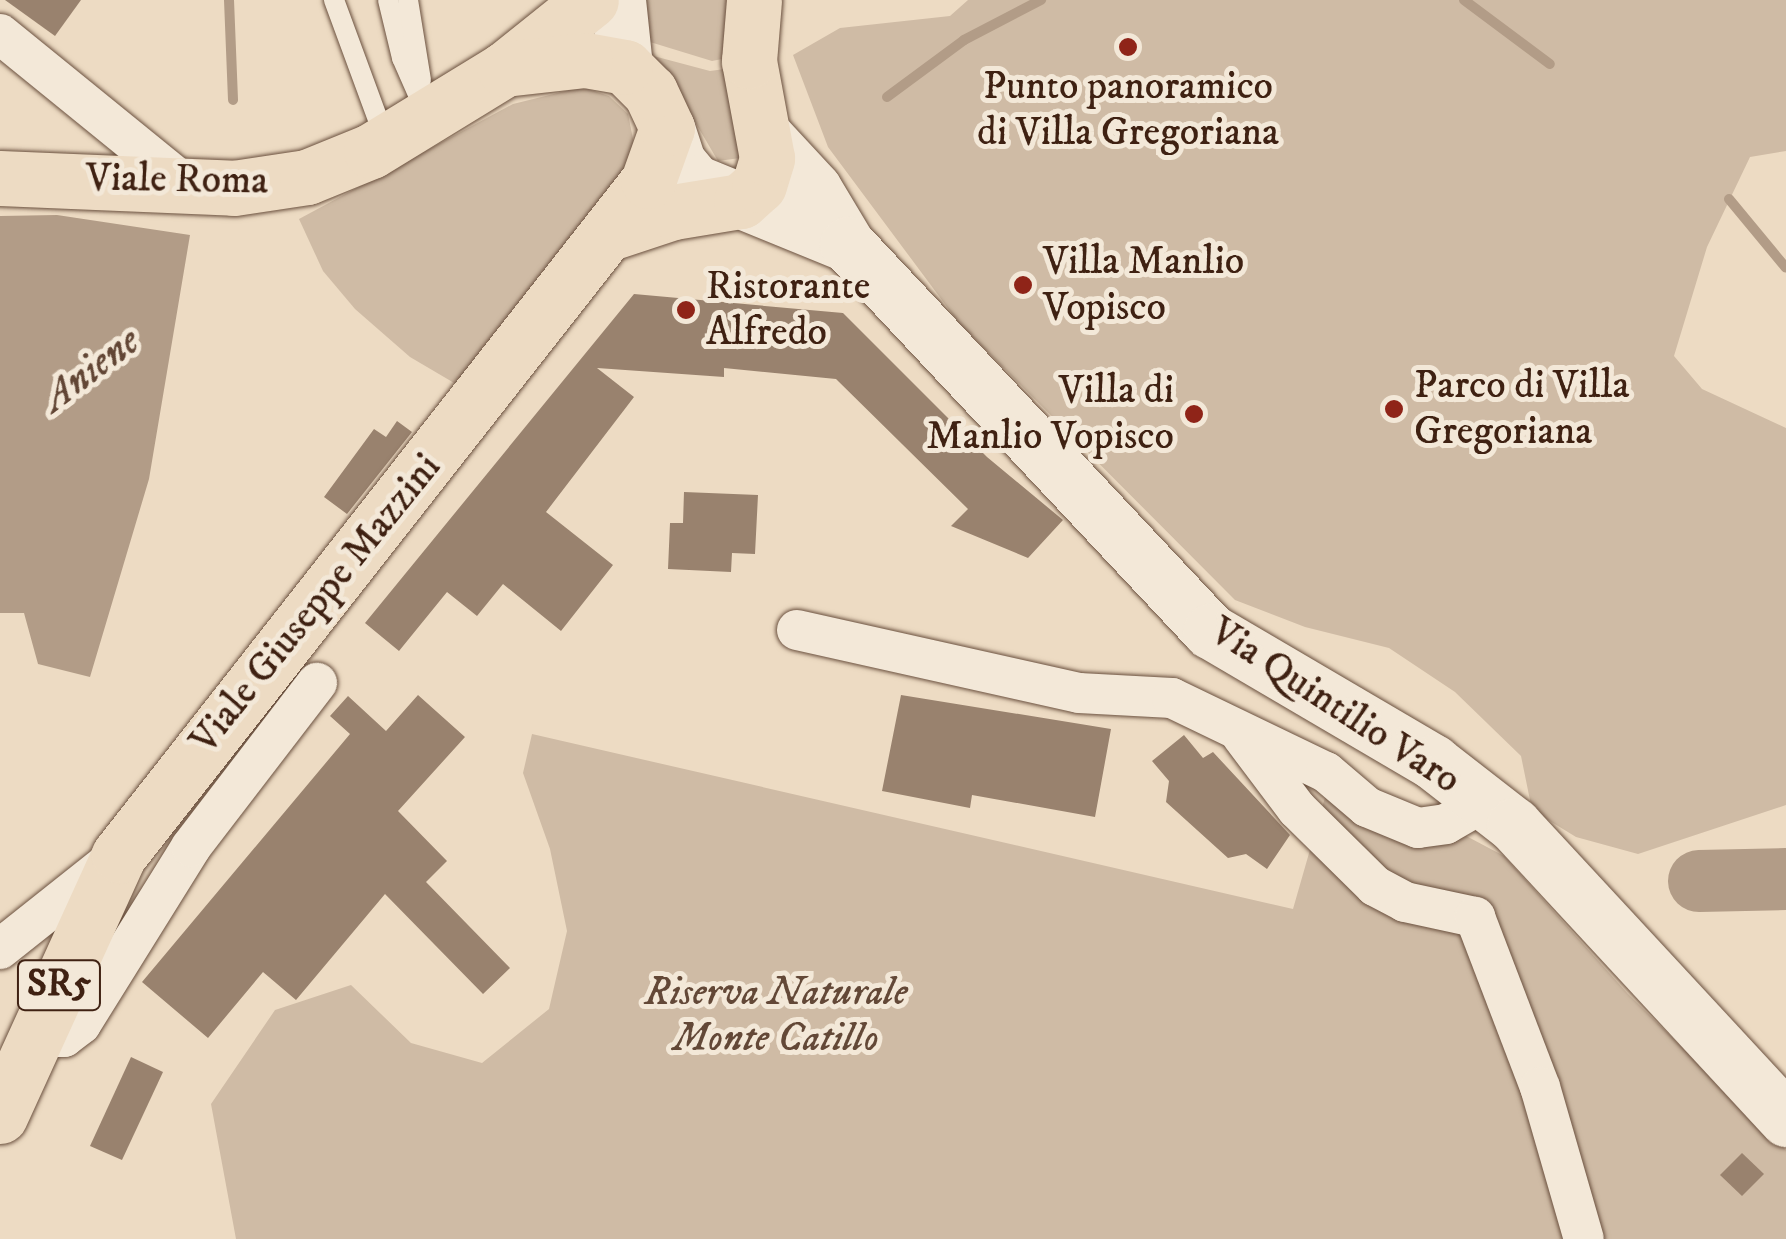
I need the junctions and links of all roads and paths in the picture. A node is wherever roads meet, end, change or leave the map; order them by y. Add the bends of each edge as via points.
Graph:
1 (334, 0) edge
2 (388, 0) edge
3 (408, 0) edge
4 (591, 0) edge
5 (618, 0) edge
6 (754, 0) edge
7 (0, 34) edge
8 (624, 67) junction
9 (505, 69) junction
10 (667, 128) junction
11 (407, 130) junction
12 (764, 134) junction
13 (0, 178) edge
14 (187, 186) junction
15 (735, 203) junction
16 (607, 234) junction
17 (847, 244) junction
18 (797, 630) dead end
19 (317, 683) dead end
20 (1237, 729) junction
21 (1484, 802) junction
22 (119, 854) junction
23 (0, 949) edge
24 (35, 1037) junction
25 (0, 1116) edge
26 (1786, 1119) edge
27 (1584, 1239) edge

1 - 11 lane
2 - 11 lane via 402,58
3 - 11 lane
4 - 9 main road, Viale Roma
5 - 8 main road
6 - 12 main road via 749,62
7 - 14 street
8 - 9 main road via 585,60
8 - 10 main road via 650,92
9 - 11 main road, Viale Roma
10 - 15 main road via 686,174
10 - 16 main road, Viale Giuseppe Mazzini via 644,190
11 - 14 main road, Viale Roma via 282,183
12 - 15 main road via 763,178
12 - 17 main road via 814,188
13 - 14 main road, Viale Roma
15 - 16 main road via 672,212
15 - 17 main road
16 - 22 main road, Viale Giuseppe Mazzini
17 - 21 main road, Via Quintilio Varo via 1210,631 1433,762
18 - 20 street via 1079,693 1172,698
19 - 24 street via 191,847 82,1024 64,1037
20 - 21 street via 1326,772 1367,808 1418,828 1446,824
20 - 27 street via 1297,808 1375,886 1405,902 1475,916 1540,1086
21 - 26 main road, Via Quintilio Varo via 1514,825
22 - 23 street, Viale Giuseppe Mazzini
22 - 24 main road, SR5
24 - 25 main road, SR5

